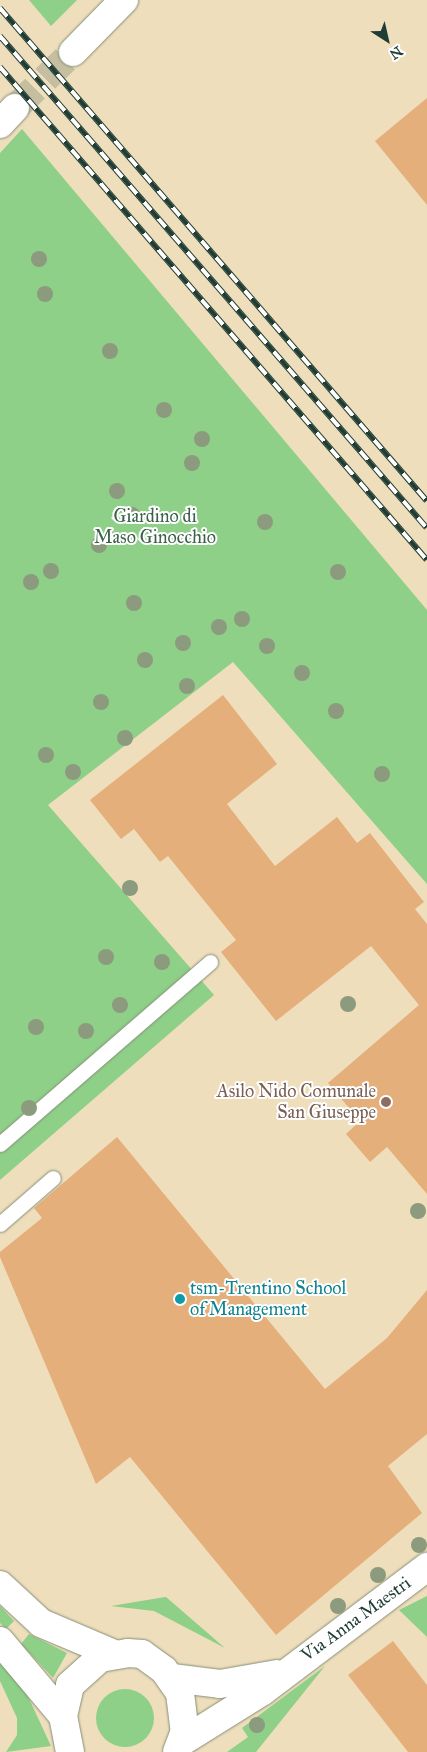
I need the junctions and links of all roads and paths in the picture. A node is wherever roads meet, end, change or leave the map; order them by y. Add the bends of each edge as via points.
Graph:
1 (124, 0) edge
2 (72, 52) tunnel mouth
3 (210, 962) dead end
4 (0, 1144) edge
5 (53, 1178) dead end
6 (0, 1224) edge
7 (427, 1567) edge
8 (0, 1585) edge
9 (0, 1641) edge
10 (114, 1654) junction
11 (286, 1671) junction
12 (172, 1678) junction
13 (63, 1716) junction
14 (180, 1747) edge
15 (70, 1752) edge

1 - 2 street
3 - 4 lane
5 - 6 lane
7 - 11 street, Via Anna Maestri
8 - 10 street via 41,1623
9 - 13 street
10 - 12 street via 142,1654
10 - 13 street via 78,1674 65,1698
11 - 12 street, Via Anna Maestri via 220,1684
11 - 14 street, Via Anna Maestri
12 - 14 street via 183,1706
13 - 15 street

